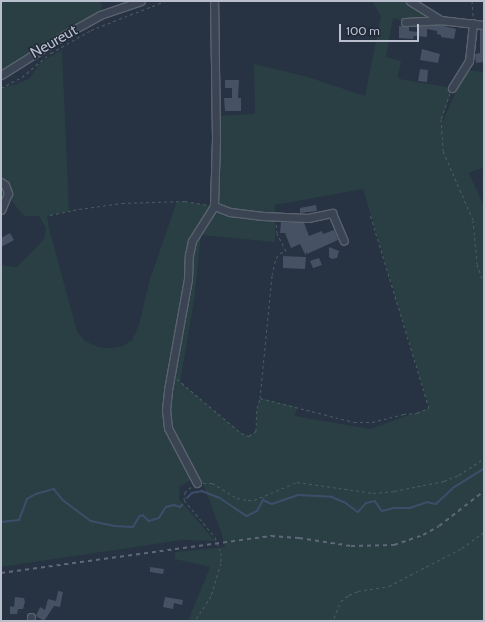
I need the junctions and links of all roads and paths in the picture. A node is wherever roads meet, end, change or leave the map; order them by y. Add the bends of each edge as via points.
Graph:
1 (141, 1) edge
2 (165, 1) edge
3 (214, 1) edge
4 (410, 1) edge
5 (472, 1) edge
6 (440, 20) junction
7 (405, 22) dead end
8 (474, 23) junction
9 (484, 25) edge
10 (1, 75) edge
11 (1, 88) edge
12 (452, 88) joint
13 (1, 182) edge
14 (214, 206) junction
15 (1, 210) edge
16 (370, 214) dead end
17 (50, 215) dead end
18 (276, 216) junction
19 (344, 241) dead end
20 (484, 284) edge
21 (171, 370) junction
22 (260, 398) junction
23 (484, 458) edge
24 (197, 483) junction
25 (484, 532) edge
26 (195, 621) edge
27 (330, 621) edge

1 - 10 street, Neureut via 109,12 66,34
2 - 11 path via 91,30 51,53 22,77
3 - 14 street
4 - 6 street
5 - 8 path
6 - 7 street
6 - 8 street
8 - 9 street
8 - 12 street via 469,61
12 - 20 path via 442,119 443,151 473,220 477,264
13 - 15 street via 8,193
14 - 17 path via 185,201 146,202 79,209
14 - 18 street via 230,212
14 - 21 street via 192,241 188,279
16 - 22 path via 429,408 372,422 354,422
18 - 19 street via 308,218 332,213
18 - 22 path via 277,233 286,251 276,258 272,275
21 - 22 path via 180,382 241,433 249,436 256,431
21 - 24 street via 166,410 168,428
23 - 24 path via 459,475 444,481 374,493 297,482 254,500 248,500 237,498 212,483
24 - 26 path via 185,492 184,500 216,537 221,563 211,596
25 - 27 path via 448,556 389,586 349,595 342,601

